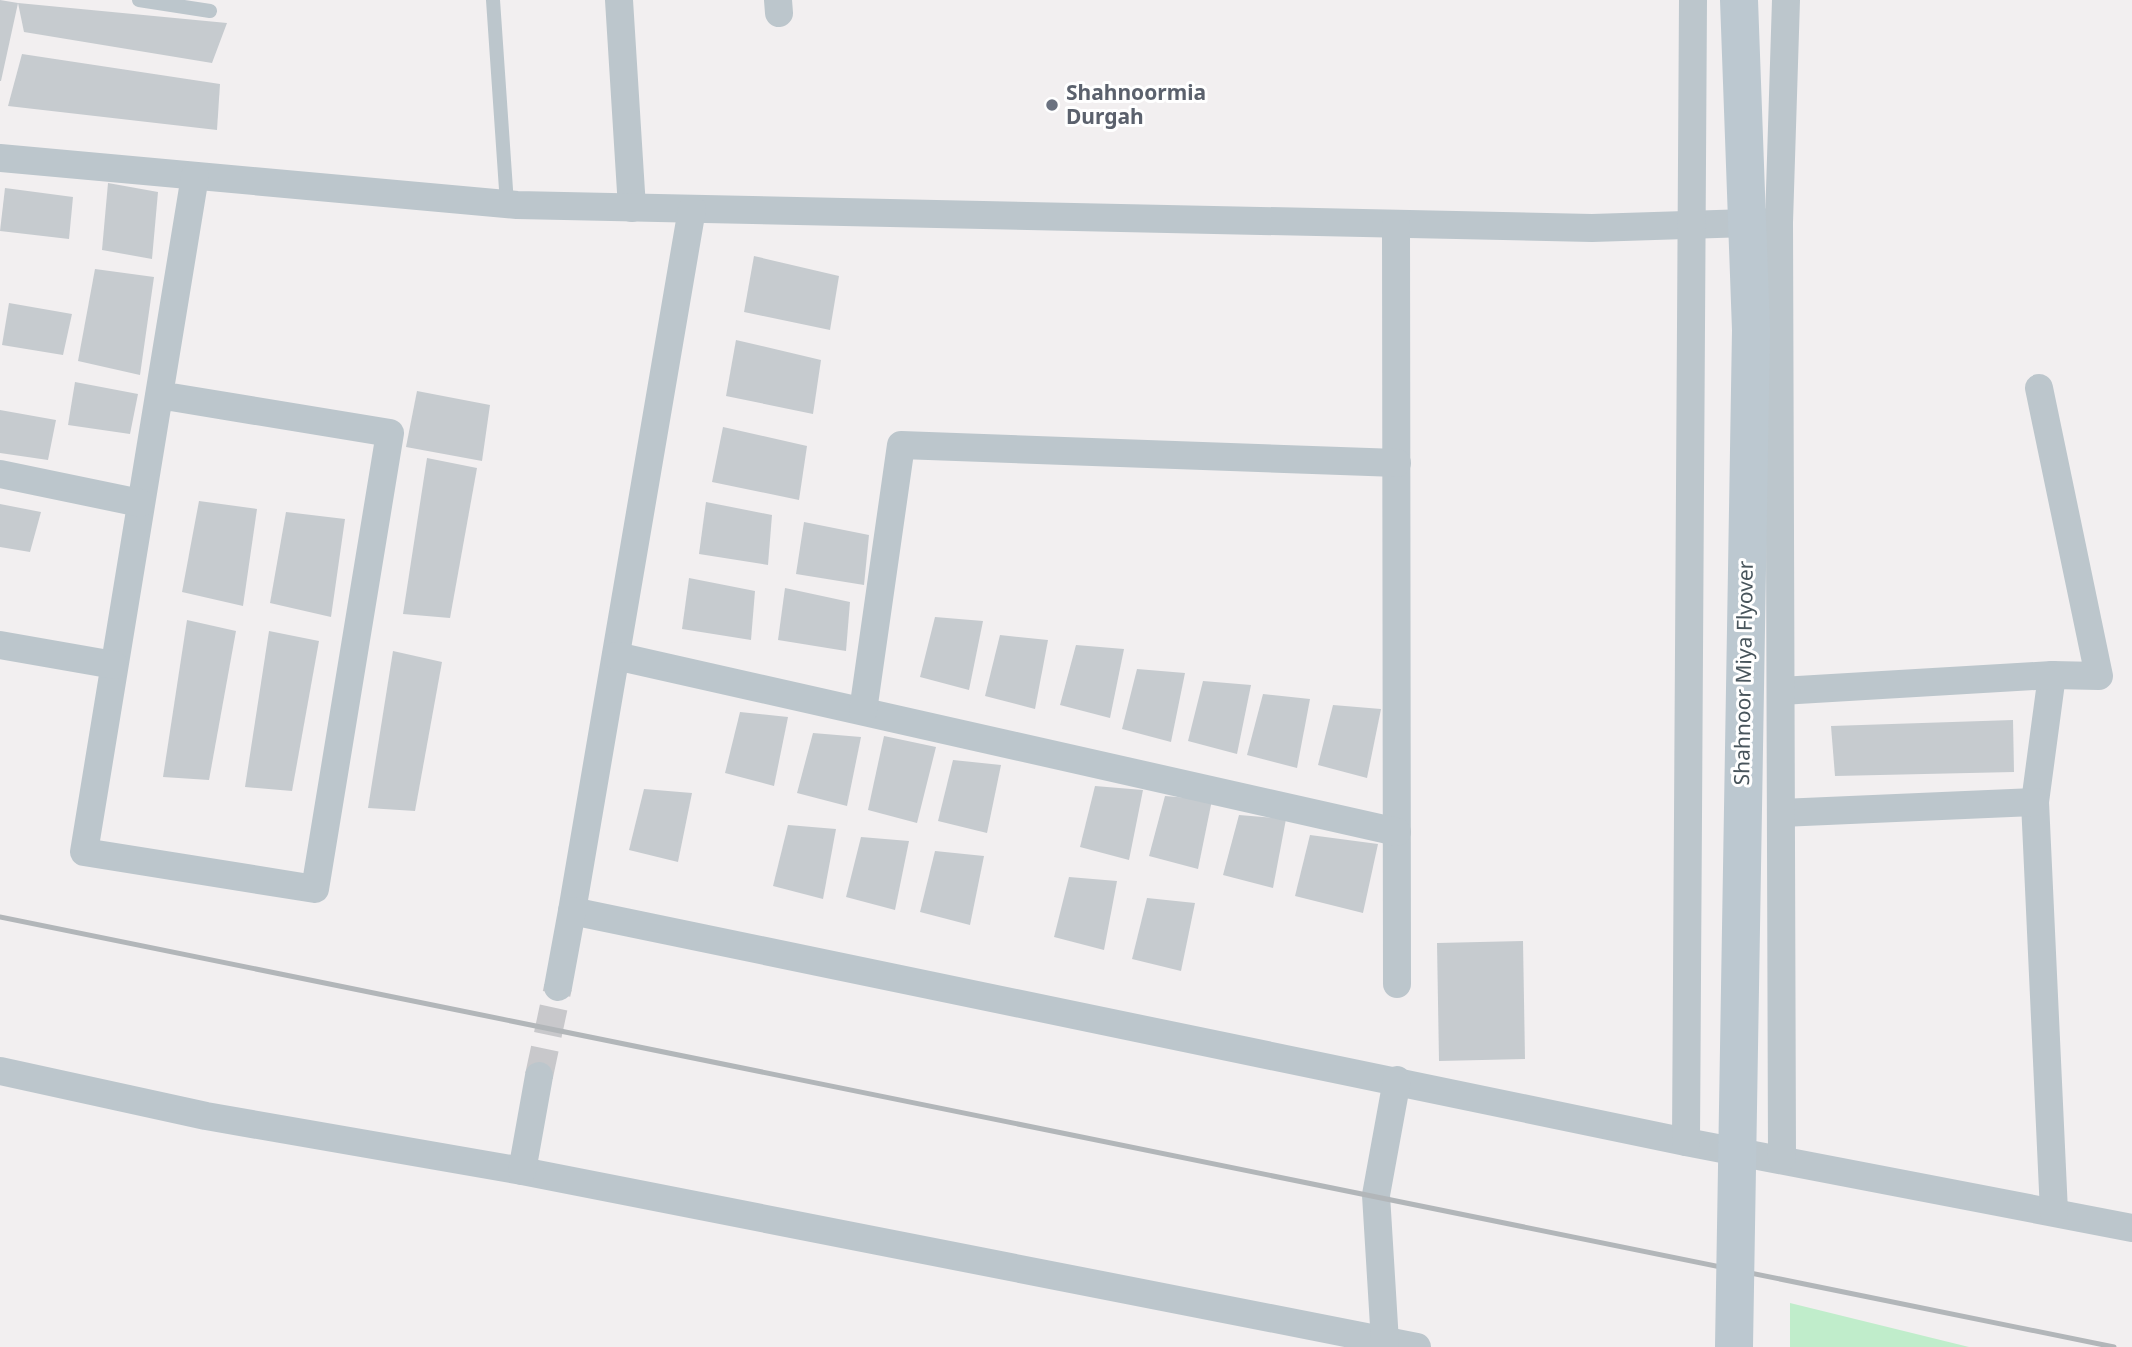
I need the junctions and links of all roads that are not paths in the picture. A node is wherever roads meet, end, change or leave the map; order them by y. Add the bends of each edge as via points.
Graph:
1 (139, 0) edge
2 (493, 0) edge
3 (619, 0) edge
4 (1693, 0) edge
5 (1739, 0) edge
6 (1786, 0) edge
7 (210, 11) dead end
8 (0, 158) edge
9 (195, 176) junction
10 (507, 204) junction
11 (632, 208) junction
12 (692, 209) junction
13 (1779, 222) junction
14 (1692, 223) junction
15 (1396, 224) junction
16 (2039, 388) dead end
17 (159, 396) junction
18 (1397, 463) junction
19 (0, 474) edge
20 (140, 503) junction
21 (0, 645) edge
22 (615, 656) junction
23 (114, 665) junction
24 (2052, 675) junction
25 (1781, 691) junction
26 (863, 711) junction
27 (2035, 802) junction
28 (1782, 813) junction
29 (1397, 832) junction
30 (572, 911) junction
31 (1397, 984) dead end
32 (558, 987) tunnel mouth
33 (0, 1071) edge
34 (539, 1076) tunnel mouth
35 (1397, 1080) junction
36 (1686, 1142) junction
37 (1782, 1158) junction
38 (522, 1171) junction
39 (2054, 1212) junction
40 (2132, 1228) edge
41 (1385, 1342) junction
42 (1417, 1347) edge
43 (1734, 1347) edge

1 - 7 lane
2 - 10 lane
3 - 11 street
4 - 14 street
5 - 43 main road, Shahnoor Miya Flyover, bridge via 1751,330
6 - 13 street
8 - 9 street
9 - 10 street
9 - 17 street
10 - 11 street
11 - 12 street
12 - 15 street
12 - 22 street
13 - 14 street
13 - 25 street
14 - 15 street via 1592,228
14 - 36 street
15 - 18 street
16 - 24 street via 2099,676
17 - 20 street
17 - 23 street via 390,433 315,889 84,852
18 - 26 street via 901,445
18 - 29 street
19 - 20 street
20 - 23 street
21 - 23 street
22 - 26 street
22 - 30 street
24 - 25 street
24 - 27 street
25 - 28 street
26 - 29 street
27 - 28 street
27 - 39 street
28 - 37 street
29 - 31 street
30 - 32 street
30 - 35 street
33 - 38 street via 206,1116
34 - 38 street
35 - 36 street
35 - 41 street via 1376,1195
36 - 37 street
37 - 39 street
38 - 41 street
39 - 40 street
41 - 42 street

